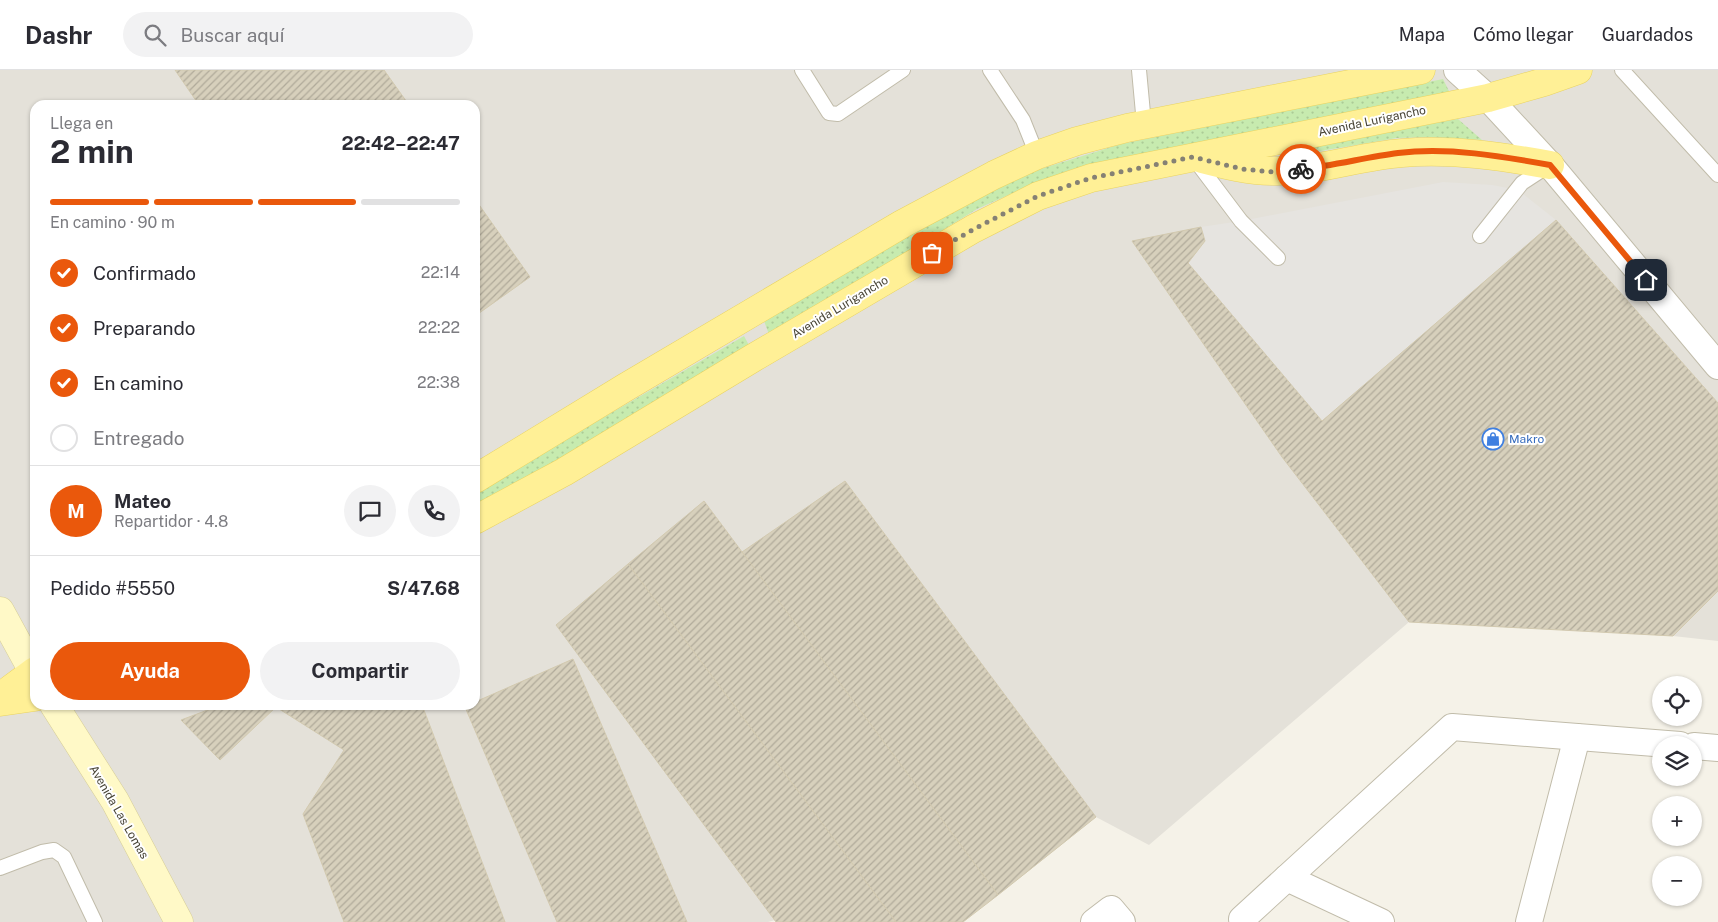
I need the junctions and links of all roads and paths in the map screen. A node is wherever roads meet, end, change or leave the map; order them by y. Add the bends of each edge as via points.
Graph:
1 (802, 70) edge
2 (903, 70) edge
3 (990, 70) edge
4 (1139, 70) edge
5 (1421, 70) edge
6 (1457, 70) edge
7 (1578, 70) edge
8 (1622, 70) edge
9 (1488, 98) junction
10 (1144, 124) junction
11 (1037, 155) junction
12 (1193, 157) junction
13 (1550, 165) junction
14 (1718, 176) edge
15 (1480, 236) dead end
16 (1278, 258) dead end
17 (748, 315) junction
18 (768, 350) junction
19 (1718, 366) edge
20 (480, 476) edge
21 (480, 517) edge
22 (0, 611) edge
23 (30, 669) edge
24 (30, 682) edge
25 (30, 682) edge
26 (0, 697) edge
27 (0, 702) edge
28 (57, 710) edge
29 (1577, 737) junction
30 (1652, 743) edge
31 (1702, 747) edge
32 (1718, 748) edge
33 (0, 868) edge
34 (1287, 878) junction
35 (1242, 919) dead end
36 (95, 922) edge
37 (179, 922) edge
38 (1381, 922) edge
39 (1528, 922) edge

1 - 2 lane via 829,113 838,114
3 - 11 lane via 1024,120
4 - 10 lane
5 - 10 main road
6 - 9 street
7 - 9 main road, Avenida Lurigancho
8 - 14 lane
9 - 12 main road, Avenida Lurigancho
9 - 13 street
10 - 11 main road
11 - 17 main road via 902,224
12 - 13 main road via 1242,169 1273,172 1399,153 1440,151
12 - 16 lane via 1241,221
12 - 18 main road, Avenida Lurigancho via 1091,178 1038,196 974,229
13 - 15 lane via 1522,183
13 - 19 street
17 - 18 main road
17 - 20 main road
18 - 21 main road, Avenida Lurigancho via 564,472
22 - 23 street
24 - 26 main road
25 - 27 main road
28 - 37 street, Avenida Las Lomas via 115,801
29 - 30 street
29 - 34 street via 1452,727
29 - 39 street
31 - 32 street
33 - 36 lane via 54,850 64,856
34 - 35 street
34 - 38 street

